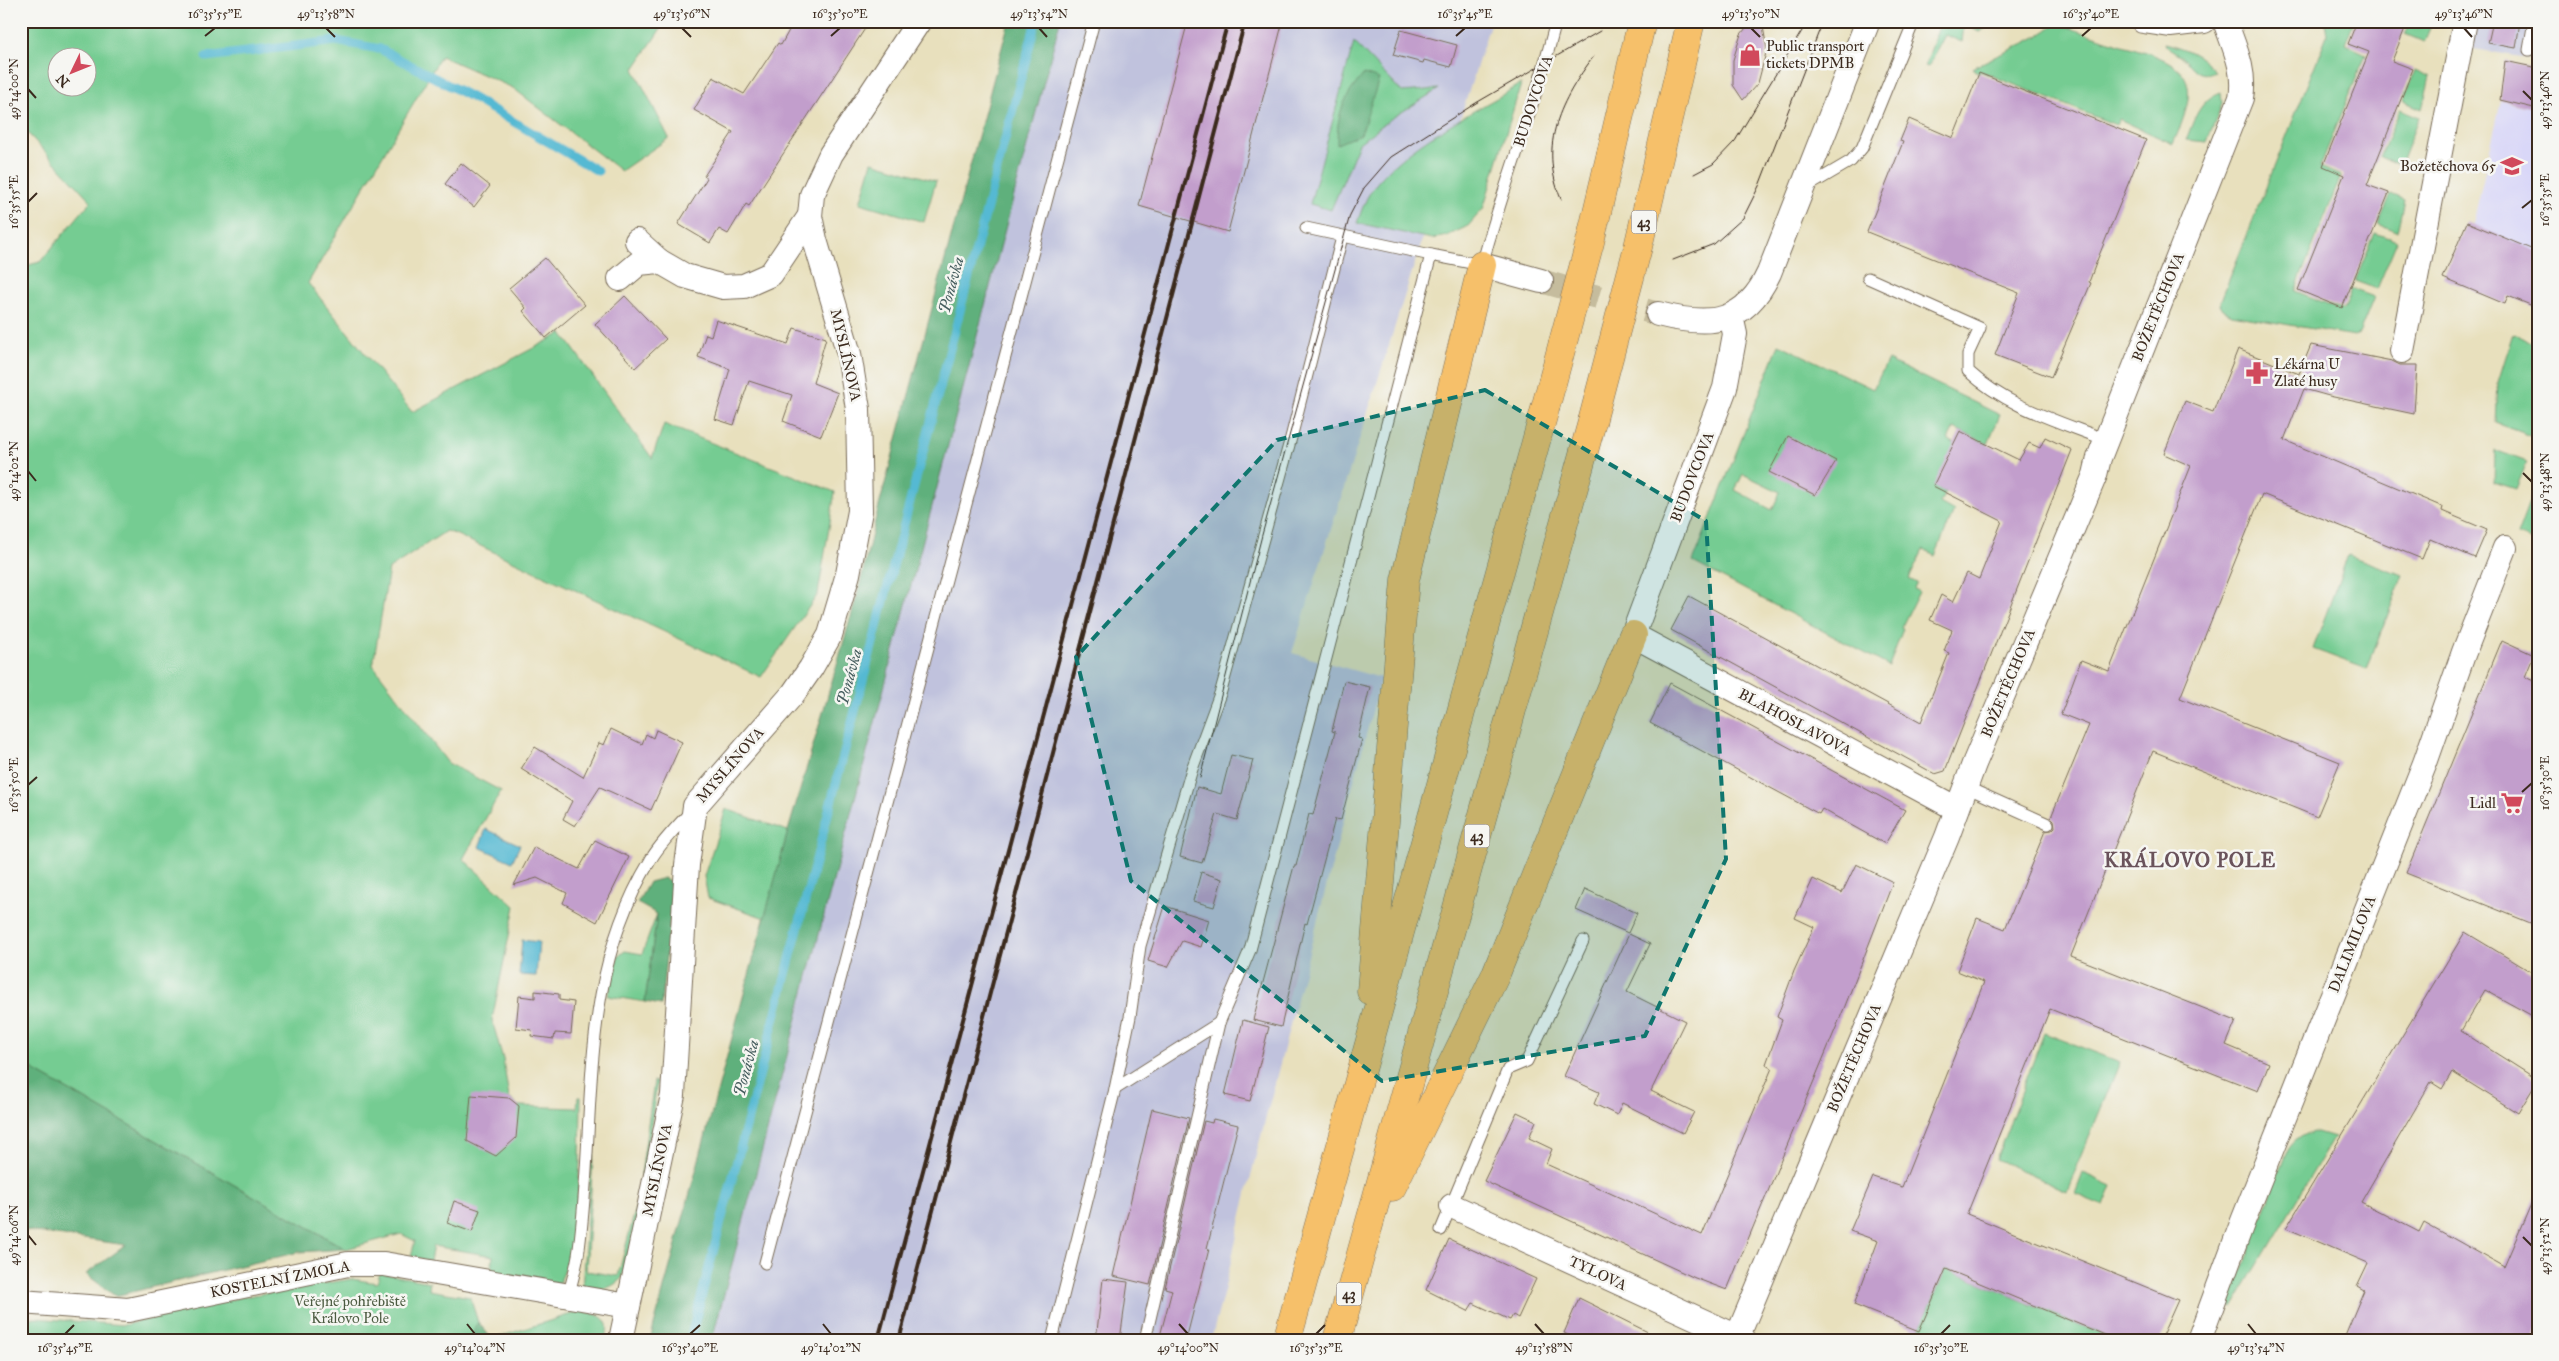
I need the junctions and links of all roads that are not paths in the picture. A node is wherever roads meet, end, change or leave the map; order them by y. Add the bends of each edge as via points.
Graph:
1 (919, 21) edge
2 (1094, 21) edge
3 (1556, 21) edge
4 (1642, 21) edge
5 (1691, 21) edge
6 (1868, 21) edge
7 (1914, 21) edge
8 (2143, 21) edge
9 (2204, 21) edge
10 (2225, 21) edge
11 (2464, 21) edge
12 (2534, 21) edge
13 (2529, 50) dead end
14 (1803, 188) junction
15 (810, 216) junction
16 (1306, 228) dead end
17 (1342, 236) junction
18 (637, 241) dead end
19 (1431, 255) junction
20 (658, 261) junction
21 (1482, 265) junction
22 (1868, 278) dead end
23 (620, 279) dead end
24 (1541, 281) tunnel mouth
25 (1658, 314) tunnel mouth
26 (1732, 316) junction
27 (2402, 351) dead end
28 (2106, 440) junction
29 (2505, 548) dead end
30 (1633, 635) junction
31 (1966, 787) junction
32 (695, 806) junction
33 (1958, 809) junction
34 (2048, 824) dead end
35 (1583, 941) dead end
36 (1219, 1024) junction
37 (1366, 1056) junction
38 (1115, 1089) junction
39 (1452, 1206) junction
40 (1441, 1230) dead end
41 (1362, 1249) junction
42 (765, 1263) dead end
43 (568, 1297) junction
44 (21, 1302) edge
45 (628, 1306) junction
46 (1739, 1339) edge
47 (621, 1340) edge
48 (1052, 1340) edge
49 (1145, 1340) edge
50 (1287, 1340) edge
51 (1337, 1340) edge
52 (2199, 1340) edge

1 - 15 street, MYSLÍNOVA via 831,154 812,196
2 - 42 lane
3 - 21 lane, BUDOVCOVA via 1547,61
4 - 37 highway, bridge via 1590,242
5 - 41 highway, 43, bridge via 1592,422
6 - 14 street
7 - 14 lane via 1862,148 1851,161
8 - 9 street via 2177,25
10 - 28 street, BOŽETĚCHOVA via 2243,72 2241,98
11 - 27 street
12 - 13 lane
14 - 26 street via 1763,285 1745,308
15 - 20 street, MYSLÍNOVA via 771,274 744,286 723,287 685,276
15 - 32 street, MYSLÍNOVA via 814,240 849,354 858,409 860,511 848,574 830,635 811,668 793,694
16 - 17 lane
17 - 19 lane
17 - 38 lane via 1222,692 1192,768 1140,946
18 - 20 street, MYSLÍNOVA
19 - 21 lane
19 - 36 lane via 1250,950
20 - 23 street via 639,263
21 - 24 street
21 - 37 highway via 1405,580
22 - 28 lane via 1980,328 1968,354 1968,371 1981,384 2006,400
25 - 26 street via 1699,322
26 - 30 street, BUDOVCOVA via 1734,334 1726,388
28 - 31 street, BOŽETĚCHOVA via 2095,475
29 - 52 street, DALIMILOVA via 2425,763
30 - 33 street, BLAHOSLAVOVA
30 - 41 highway via 1495,976
31 - 33 street, BOŽETĚCHOVA
31 - 34 lane
32 - 43 lane via 650,859 607,961 590,1074 579,1250
32 - 45 street, MYSLÍNOVA via 687,865 673,1095
33 - 46 street, BOŽETĚCHOVA
35 - 39 lane via 1527,1062 1508,1069
36 - 38 lane
36 - 49 lane
37 - 50 highway
38 - 48 lane
39 - 40 lane
39 - 46 street, TYLOVA
41 - 51 highway, 43
43 - 44 street, KOSTELNÍ ZMOLA via 428,1270 357,1264 128,1310
43 - 45 street, KOSTELNÍ ZMOLA
45 - 47 street, MYSLÍNOVA

